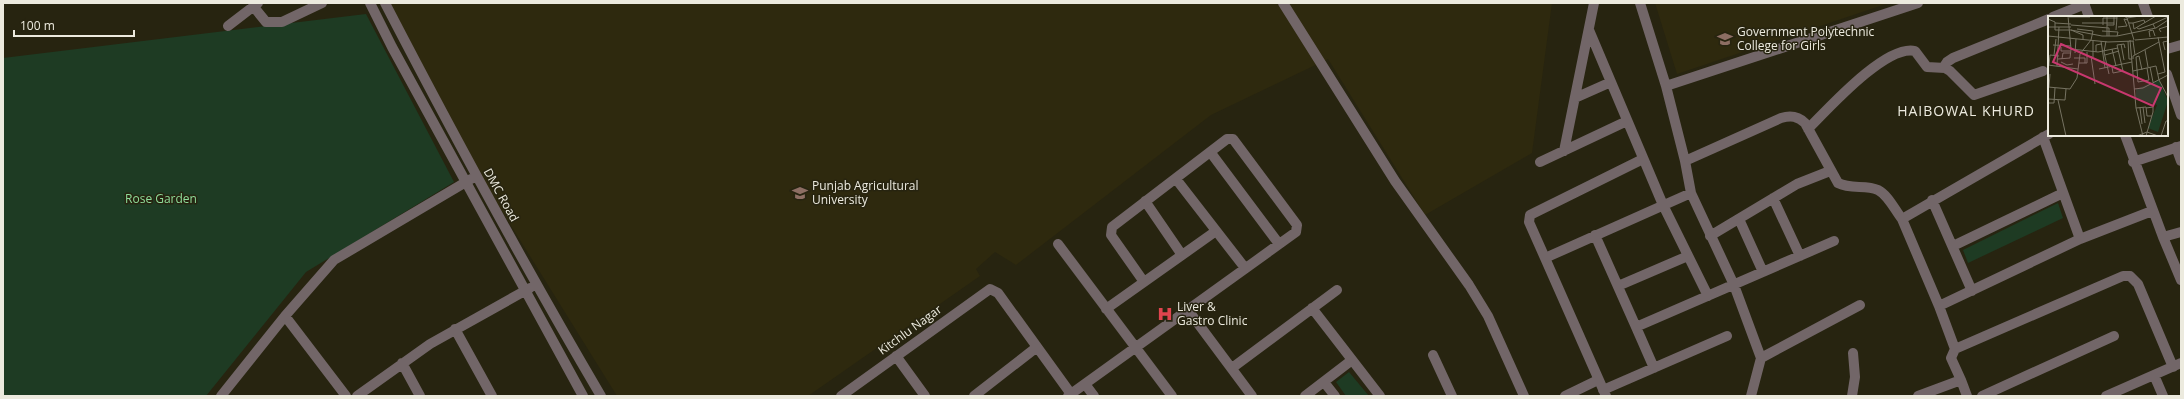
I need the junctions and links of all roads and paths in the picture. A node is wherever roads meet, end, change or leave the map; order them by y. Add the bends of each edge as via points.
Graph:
1 (322, 3) edge
2 (370, 3) edge
3 (385, 3) edge
4 (1283, 3) edge
5 (1594, 3) edge
6 (1640, 3) edge
7 (1918, 3) edge
8 (2143, 3) edge
9 (2085, 4) edge
10 (255, 5) edge
11 (2055, 16) edge
12 (2089, 16) edge
13 (2148, 16) edge
14 (2048, 19) edge
15 (228, 26) dead end
16 (1589, 30) junction
17 (2181, 45) edge
18 (2168, 50) edge
19 (1943, 68) junction
20 (2043, 71) dead end
21 (2168, 77) edge
22 (1611, 82) junction
23 (1666, 86) junction
24 (1575, 98) junction
25 (2181, 115) edge
26 (1627, 121) junction
27 (1808, 129) junction
28 (2046, 136) edge
29 (2125, 136) edge
30 (2179, 147) edge
31 (1564, 151) junction
32 (1211, 153) junction
33 (1643, 160) junction
34 (1685, 161) junction
35 (2181, 161) edge
36 (1540, 162) dead end
37 (2134, 162) junction
38 (1830, 171) junction
39 (476, 176) junction
40 (1176, 179) junction
41 (466, 182) junction
42 (1691, 193) junction
43 (2063, 193) junction
44 (1774, 198) junction
45 (1932, 200) junction
46 (1145, 201) junction
47 (1663, 205) junction
48 (2152, 210) junction
49 (1739, 219) junction
50 (1902, 219) junction
51 (1216, 231) junction
52 (2181, 232) edge
53 (1595, 235) junction
54 (1710, 236) junction
55 (2162, 237) junction
56 (2080, 239) junction
57 (1834, 241) dead end
58 (1058, 244) dead end
59 (1280, 244) junction
60 (1953, 246) junction
61 (1182, 255) junction
62 (1688, 256) junction
63 (1800, 256) junction
64 (1545, 258) junction
65 (1245, 268) junction
66 (1762, 272) junction
67 (2181, 280) edge
68 (1144, 282) junction
69 (535, 285) junction
70 (1734, 285) junction
71 (1618, 286) junction
72 (524, 290) junction
73 (1337, 290) dead end
74 (1972, 290) junction
75 (1708, 296) junction
76 (1860, 305) dead end
77 (1939, 306) junction
78 (1312, 308) junction
79 (1106, 309) junction
80 (1188, 310) junction
81 (285, 316) junction
82 (1636, 327) junction
83 (455, 329) junction
84 (1727, 336) dead end
85 (2114, 336) dead end
86 (1037, 347) junction
87 (1135, 348) junction
88 (1955, 349) junction
89 (1853, 353) dead end
90 (1433, 355) dead end
91 (896, 356) junction
92 (1761, 358) junction
93 (1352, 360) junction
94 (402, 363) junction
95 (2177, 365) edge
96 (1232, 368) junction
97 (1654, 368) junction
98 (2154, 375) junction
99 (1598, 380) junction
100 (1961, 380) junction
101 (1324, 382) junction
102 (1085, 384) junction
103 (1604, 393) edge
104 (2119, 394) edge
105 (1069, 395) edge
106 (221, 396) edge
107 (346, 396) edge
108 (357, 396) edge
109 (420, 396) edge
110 (492, 396) edge
111 (583, 396) edge
112 (601, 396) edge
113 (841, 396) edge
114 (925, 396) edge
115 (974, 396) edge
116 (1094, 396) edge
117 (1172, 396) edge
118 (1252, 396) edge
119 (1305, 396) edge
120 (1335, 396) edge
121 (1380, 396) edge
122 (1452, 396) edge
123 (1524, 396) edge
124 (1565, 396) edge
125 (1751, 396) edge
126 (1852, 396) edge
127 (1918, 396) edge
128 (1967, 396) edge
129 (1982, 396) edge
130 (2106, 396) edge
131 (2163, 396) edge

1 - 10 street via 282,22 266,22
2 - 41 street
3 - 39 street, DMC Road
4 - 123 street via 1395,181 1484,310
5 - 16 street
6 - 23 street
7 - 23 street
8 - 13 street
9 - 11 street
9 - 12 street
10 - 15 street
14 - 19 street via 1953,58 1946,62
16 - 22 street
16 - 24 street
17 - 18 street
19 - 20 street via 1954,74 1976,95
19 - 27 street via 1924,66 1914,50 1893,56 1848,89
21 - 25 street
22 - 24 street
22 - 26 street
23 - 34 street
24 - 31 street
26 - 31 street
26 - 33 street
27 - 34 street via 1796,117 1781,118
27 - 38 street
28 - 43 street
28 - 45 street
29 - 37 street
30 - 35 street
30 - 37 street
31 - 36 street
32 - 40 street
32 - 59 street
32 - 59 street via 1231,138 1242,152 1296,225 1296,232
33 - 47 street
33 - 64 street via 1530,215 1529,222
34 - 42 street
37 - 48 street
38 - 44 street via 1797,184
38 - 50 street via 1838,183 1843,185 1878,190 1884,194
39 - 41 street
39 - 69 street, DMC Road
40 - 46 street
40 - 51 street
41 - 72 street
41 - 81 street via 334,260
42 - 47 street
42 - 54 street
43 - 56 street
43 - 60 street
44 - 49 street
44 - 63 street
45 - 50 street
45 - 60 street
46 - 61 street
46 - 68 street via 1114,225 1110,232
47 - 53 street
47 - 62 street
48 - 55 street
48 - 56 street
49 - 54 street
49 - 66 street
50 - 77 street
51 - 61 street
51 - 65 street
52 - 55 street
53 - 64 street
53 - 71 street
54 - 70 street
55 - 67 street
56 - 74 street
57 - 63 street
58 - 79 street
59 - 65 street
60 - 74 street
61 - 68 street
62 - 71 street
62 - 75 street
63 - 66 street
64 - 99 street
65 - 80 street
66 - 70 street
68 - 79 street
69 - 72 street
69 - 112 street, DMC Road
70 - 75 street
70 - 92 street
71 - 82 street
72 - 83 street
72 - 111 street
73 - 78 street
74 - 77 street
75 - 82 street
76 - 92 street
77 - 88 street
78 - 93 street
78 - 96 street
79 - 87 street
80 - 87 street
80 - 96 street
81 - 106 street
81 - 107 street
82 - 97 street
83 - 94 street
83 - 110 street
84 - 97 street
85 - 129 street
86 - 91 street, Kitchlu Nagar via 995,290 990,289
86 - 105 street
86 - 115 street
87 - 102 street
87 - 117 street
88 - 95 street via 2123,276 2130,276 2138,284
88 - 100 street via 1951,358
89 - 126 street via 1856,377
90 - 122 street
91 - 113 street, Kitchlu Nagar
91 - 114 street
92 - 125 street
93 - 101 street
93 - 121 street
94 - 108 street
94 - 109 street
95 - 98 street
96 - 118 street
97 - 103 street
98 - 104 street
98 - 131 street
99 - 103 street
99 - 124 street
100 - 127 street
100 - 128 street
101 - 119 street
101 - 120 street
102 - 105 street
102 - 116 street
104 - 130 street

